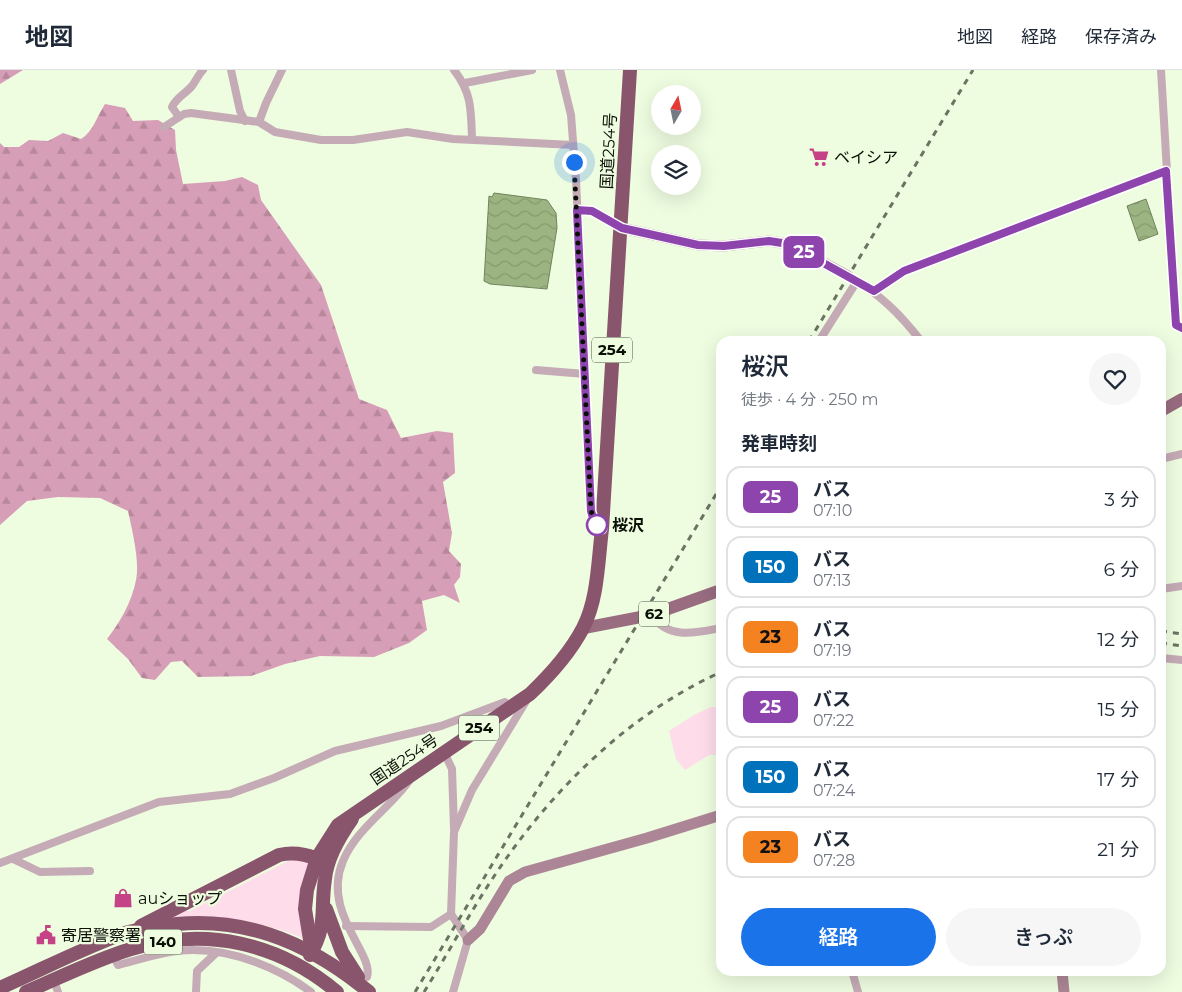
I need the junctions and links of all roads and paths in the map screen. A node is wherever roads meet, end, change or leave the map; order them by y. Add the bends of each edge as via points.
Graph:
1 (203, 70) edge
2 (231, 70) edge
3 (282, 70) edge
4 (454, 70) edge
5 (532, 70) edge
6 (560, 70) edge
7 (630, 70) edge
8 (1161, 70) edge
9 (465, 84) junction
10 (179, 117) junction
11 (245, 121) junction
12 (259, 122) junction
13 (164, 126) dead end
14 (472, 139) junction
15 (573, 145) junction
16 (1166, 171) junction
17 (577, 210) junction
18 (622, 228) junction
19 (853, 278) junction
20 (874, 291) junction
21 (1182, 328) edge
22 (822, 336) edge
23 (917, 336) edge
24 (536, 370) dead end
25 (585, 374) junction
26 (1182, 399) edge
27 (1166, 408) edge
28 (1182, 454) edge
29 (1166, 458) edge
30 (602, 529) junction
31 (1182, 586) edge
32 (1166, 588) edge
33 (716, 592) edge
34 (651, 615) junction
35 (584, 628) junction
36 (716, 629) edge
37 (1166, 658) edge
38 (1182, 660) edge
39 (530, 694) junction
40 (510, 707) junction
41 (444, 752) junction
42 (415, 772) junction
43 (716, 817) edge
44 (454, 832) junction
45 (12, 859) junction
46 (322, 860) junction
47 (0, 863) edge
48 (90, 871) dead end
49 (325, 906) junction
50 (451, 914) junction
51 (346, 926) junction
52 (126, 933) junction
53 (468, 940) junction
54 (151, 950) junction
55 (312, 952) junction
56 (216, 953) junction
57 (304, 967) junction
58 (853, 976) edge
59 (1062, 976) edge
60 (367, 977) dead end
61 (53, 980) edge
62 (0, 988) edge
63 (26, 992) edge
64 (196, 992) edge
65 (311, 992) edge
66 (337, 992) edge
67 (369, 992) edge
68 (453, 992) edge
69 (858, 992) edge
70 (1064, 992) edge

1 - 10 street via 193,85 174,101 172,107
2 - 11 street
3 - 12 street
4 - 9 street
5 - 9 street
6 - 15 street via 571,116
7 - 18 highway, 国道254号 / 254
8 - 16 street
9 - 14 street
10 - 11 street via 202,114
10 - 13 street
11 - 12 street
12 - 14 street via 275,132 321,140 353,140 407,132
14 - 15 street
15 - 17 street
16 - 20 street via 904,271
16 - 21 street via 1176,325
17 - 18 street via 592,211
17 - 25 street
18 - 19 street via 698,245 769,241 789,244
18 - 30 highway, 国道254号 / 254
19 - 20 street
19 - 22 street
20 - 23 street via 898,312
24 - 25 street
25 - 30 street via 591,511 594,521
26 - 27 main road
28 - 29 street
30 - 35 highway, 国道254号 / 254 via 596,586
31 - 32 street
33 - 34 main road, 62
34 - 35 main road, 62
34 - 36 street via 659,626 688,635
35 - 39 highway, 国道254号 / 254 via 553,672
37 - 38 street
39 - 40 highway, 国道254号 / 254
39 - 44 street via 472,790
40 - 41 highway, 国道254号 / 254
40 - 45 street via 505,702 441,726 334,751 230,794 159,802
41 - 42 highway, 国道254号 / 254
41 - 44 street via 452,769
42 - 46 highway, 国道254号 / 254 via 338,825
42 - 51 street via 398,796 367,825 343,860 337,882 339,906
43 - 53 street via 525,872 509,881 480,929
44 - 50 street
45 - 47 street
45 - 48 street via 40,872
46 - 49 highway, 国道254号 / 254
46 - 52 highway via 291,852 279,855
46 - 55 highway, 国道254号 / 254 via 312,871 305,909
49 - 55 highway, 国道254号 / 254 via 321,931
49 - 67 highway via 342,952
50 - 51 street via 432,927
50 - 53 street
51 - 60 street via 369,971
52 - 55 highway, 140 via 190,922 228,925 284,938
52 - 61 highway, 140
53 - 68 street
54 - 56 street
54 - 57 highway, 140 via 195,940 241,942
54 - 61 highway, 140 via 113,955
55 - 57 highway, 国道254号 / 254
55 - 67 highway, 140
56 - 64 street via 197,971
56 - 65 street via 239,957 280,972
57 - 66 highway, 140
58 - 69 street
59 - 70 street
61 - 62 highway, 140
61 - 63 highway, 140

